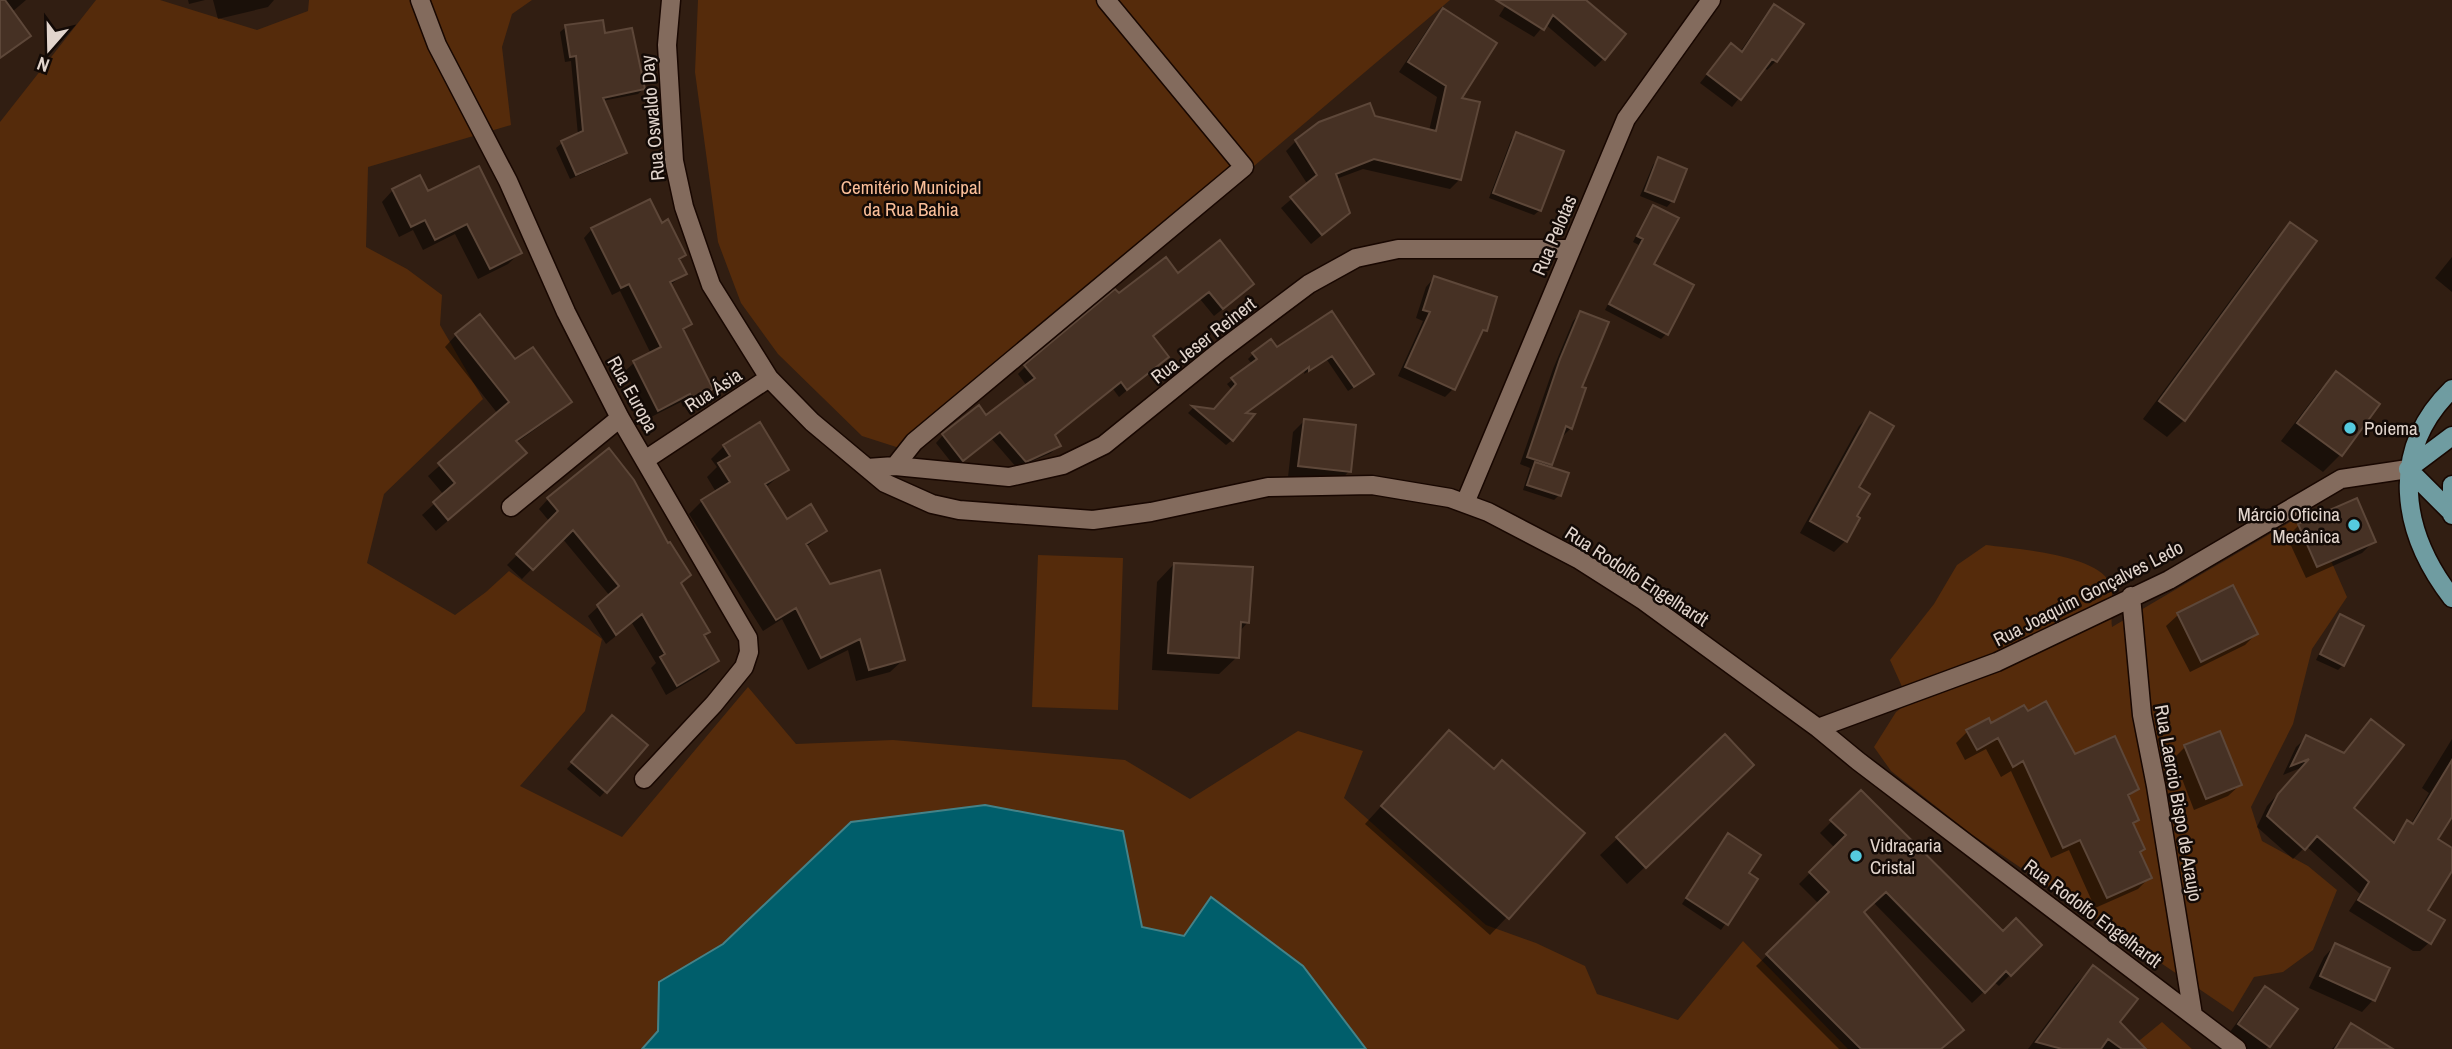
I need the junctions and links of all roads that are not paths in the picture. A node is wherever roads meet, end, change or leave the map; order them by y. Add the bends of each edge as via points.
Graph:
1 (420, 0) edge
2 (671, 0) edge
3 (1106, 0) edge
4 (1711, 0) edge
5 (1571, 249) junction
6 (769, 378) junction
7 (2452, 389) edge
8 (620, 418) junction
9 (2452, 436) edge
10 (645, 460) junction
11 (895, 466) junction
12 (867, 468) junction
13 (2408, 469) junction
14 (2452, 485) edge
15 (1465, 503) junction
16 (511, 508) dead end
17 (2452, 513) edge
18 (2131, 596) junction
19 (2452, 598) edge
20 (1818, 728) junction
21 (643, 779) dead end
22 (2193, 1015) junction
23 (2237, 1049) edge

1 - 8 street, Rua Europa via 437,45 508,181 566,312
2 - 6 street, Rua Oswaldo Day via 667,45 670,111 684,207 711,285
3 - 11 street via 1244,167 914,442
4 - 5 street, Rua Pelotas via 1626,119
5 - 11 street, Rua Jeser Reinert via 1398,249 1356,258 1309,284 1104,445 1063,465 1009,477
5 - 15 street, Rua Pelotas
6 - 10 street, Rua Ásia
6 - 12 street, Rua Rodolfo Engelhardt
7 - 13 main road via 2420,430
8 - 10 street, Rua Europa
8 - 16 street
9 - 13 main road
10 - 21 street, Rua Europa via 748,638 749,652 744,667
11 - 12 street, Rua Jeser Reinert
12 - 15 street, Rua Rodolfo Engelhardt via 885,483 932,504 1093,520 1268,487 1372,485
13 - 17 main road
13 - 18 street, Rua Joaquim Gonçalves Ledo via 2342,479 2169,580
13 - 19 main road via 2420,542 2435,576
14 - 17 main road
15 - 20 street, Rua Rodolfo Engelhardt via 1578,559 1633,594
18 - 20 street, Rua Joaquim Gonçalves Ledo via 1997,662
18 - 22 street, Rua Laercio Bispo de Araujo via 2142,715
20 - 22 street, Rua Rodolfo Engelhardt
22 - 23 street, Rua Rodolfo Engelhardt

